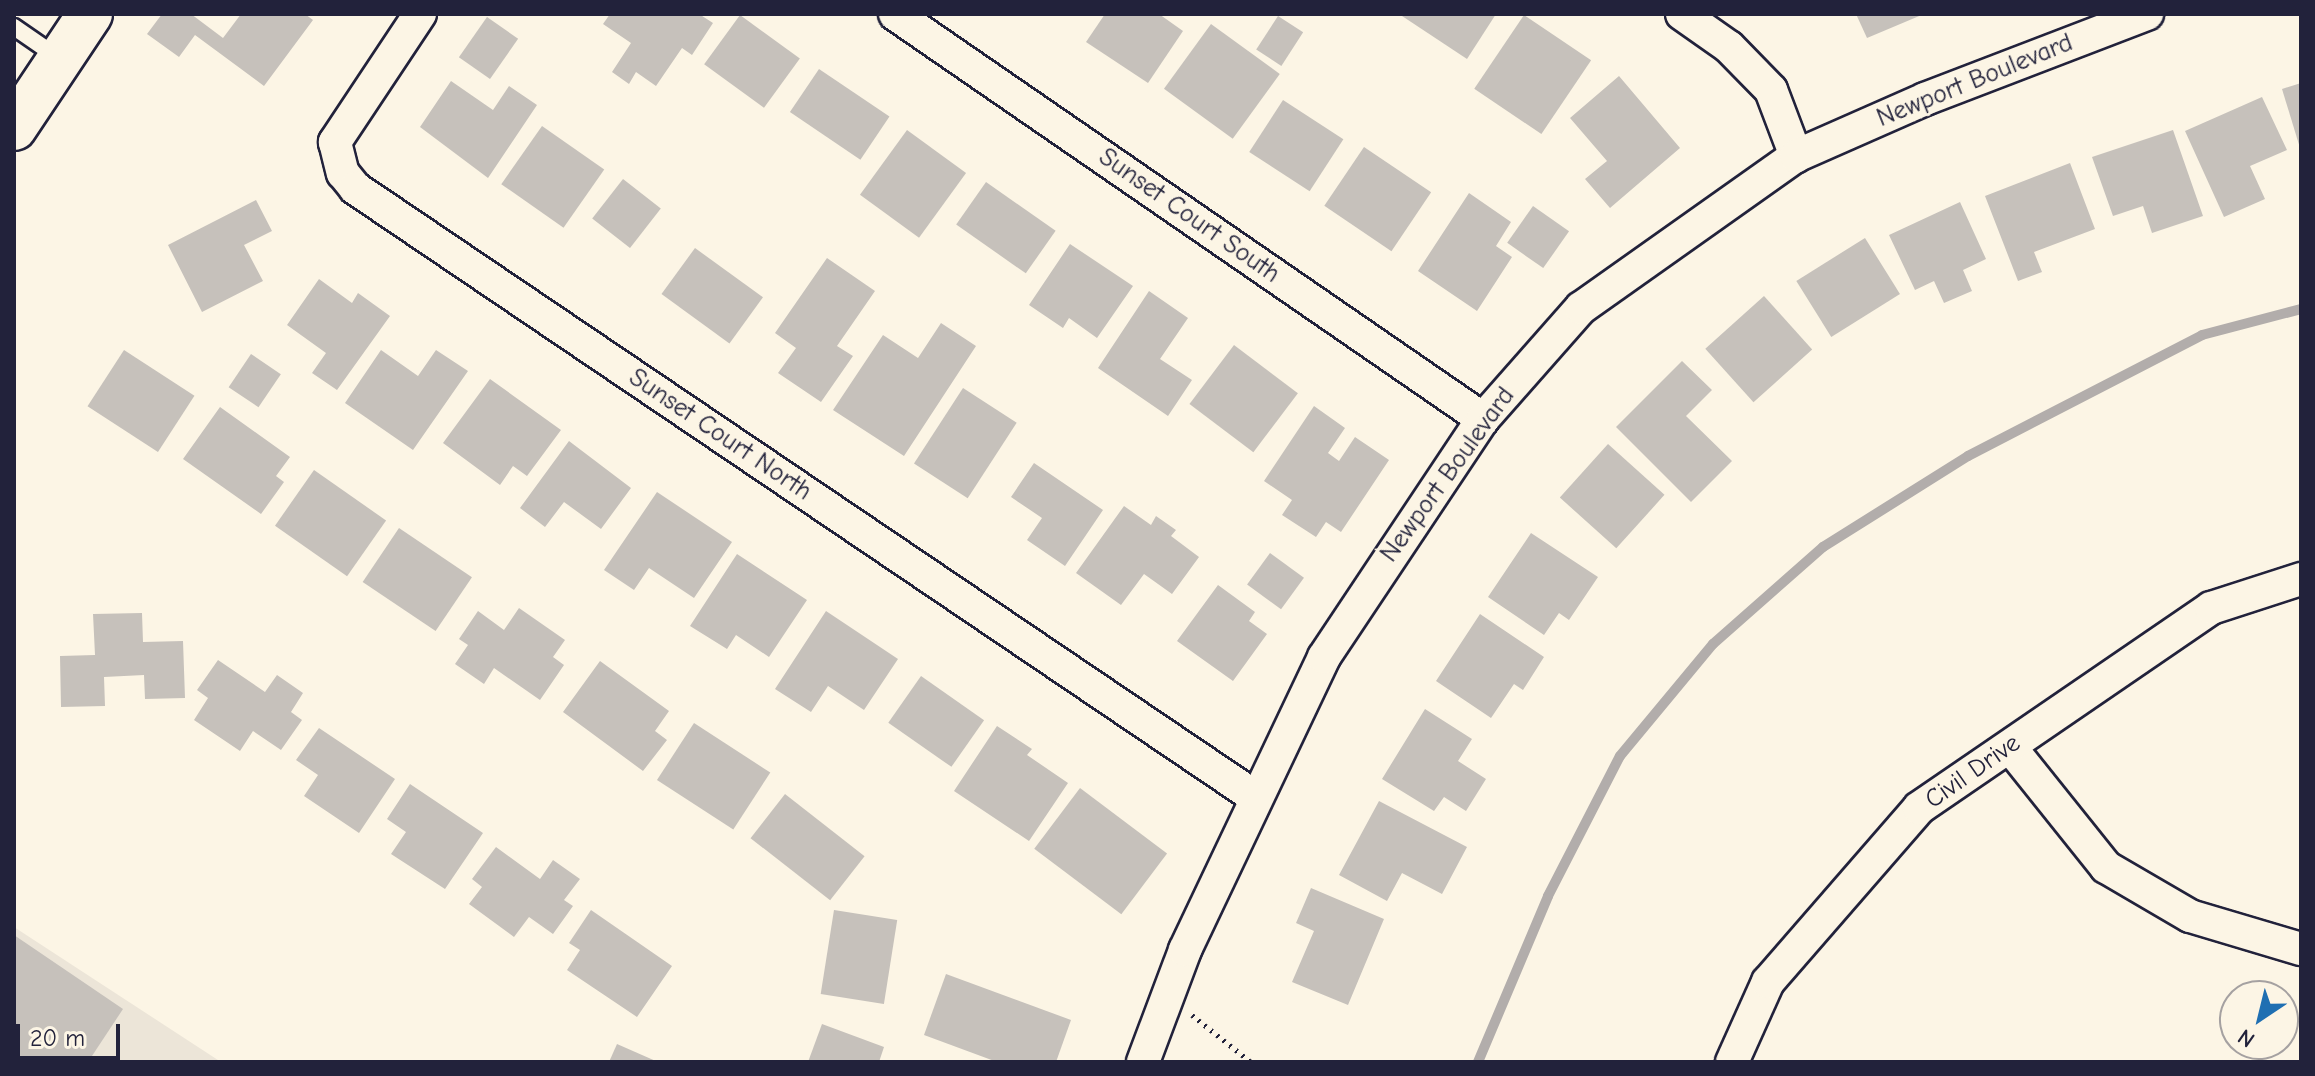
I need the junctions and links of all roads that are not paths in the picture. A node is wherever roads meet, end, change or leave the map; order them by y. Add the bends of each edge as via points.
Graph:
1 (90, 14) edge
2 (420, 14) edge
3 (895, 14) edge
4 (1682, 14) edge
5 (2147, 14) edge
6 (14, 27) edge
7 (60, 59) junction
8 (14, 128) edge
9 (1796, 156) junction
10 (1483, 419) junction
11 (2301, 579) edge
12 (2010, 747) junction
13 (1255, 797) junction
14 (2301, 949) edge
15 (1143, 1062) edge
16 (1732, 1062) edge

1 - 7 street
2 - 13 street, Sunset Court North via 335,142 343,173 355,188
3 - 10 street, Sunset Court South
4 - 9 street via 1729,47 1771,90
5 - 9 street, Newport Boulevard via 1925,99
6 - 7 lane
7 - 8 street
9 - 10 street, Newport Boulevard via 1581,308
10 - 13 street, Newport Boulevard via 1324,657
11 - 12 street, Civil Drive via 2211,608
12 - 14 street via 2106,867 2190,916
12 - 16 street, Civil Drive via 1919,808 1768,982
13 - 15 street, Newport Boulevard

